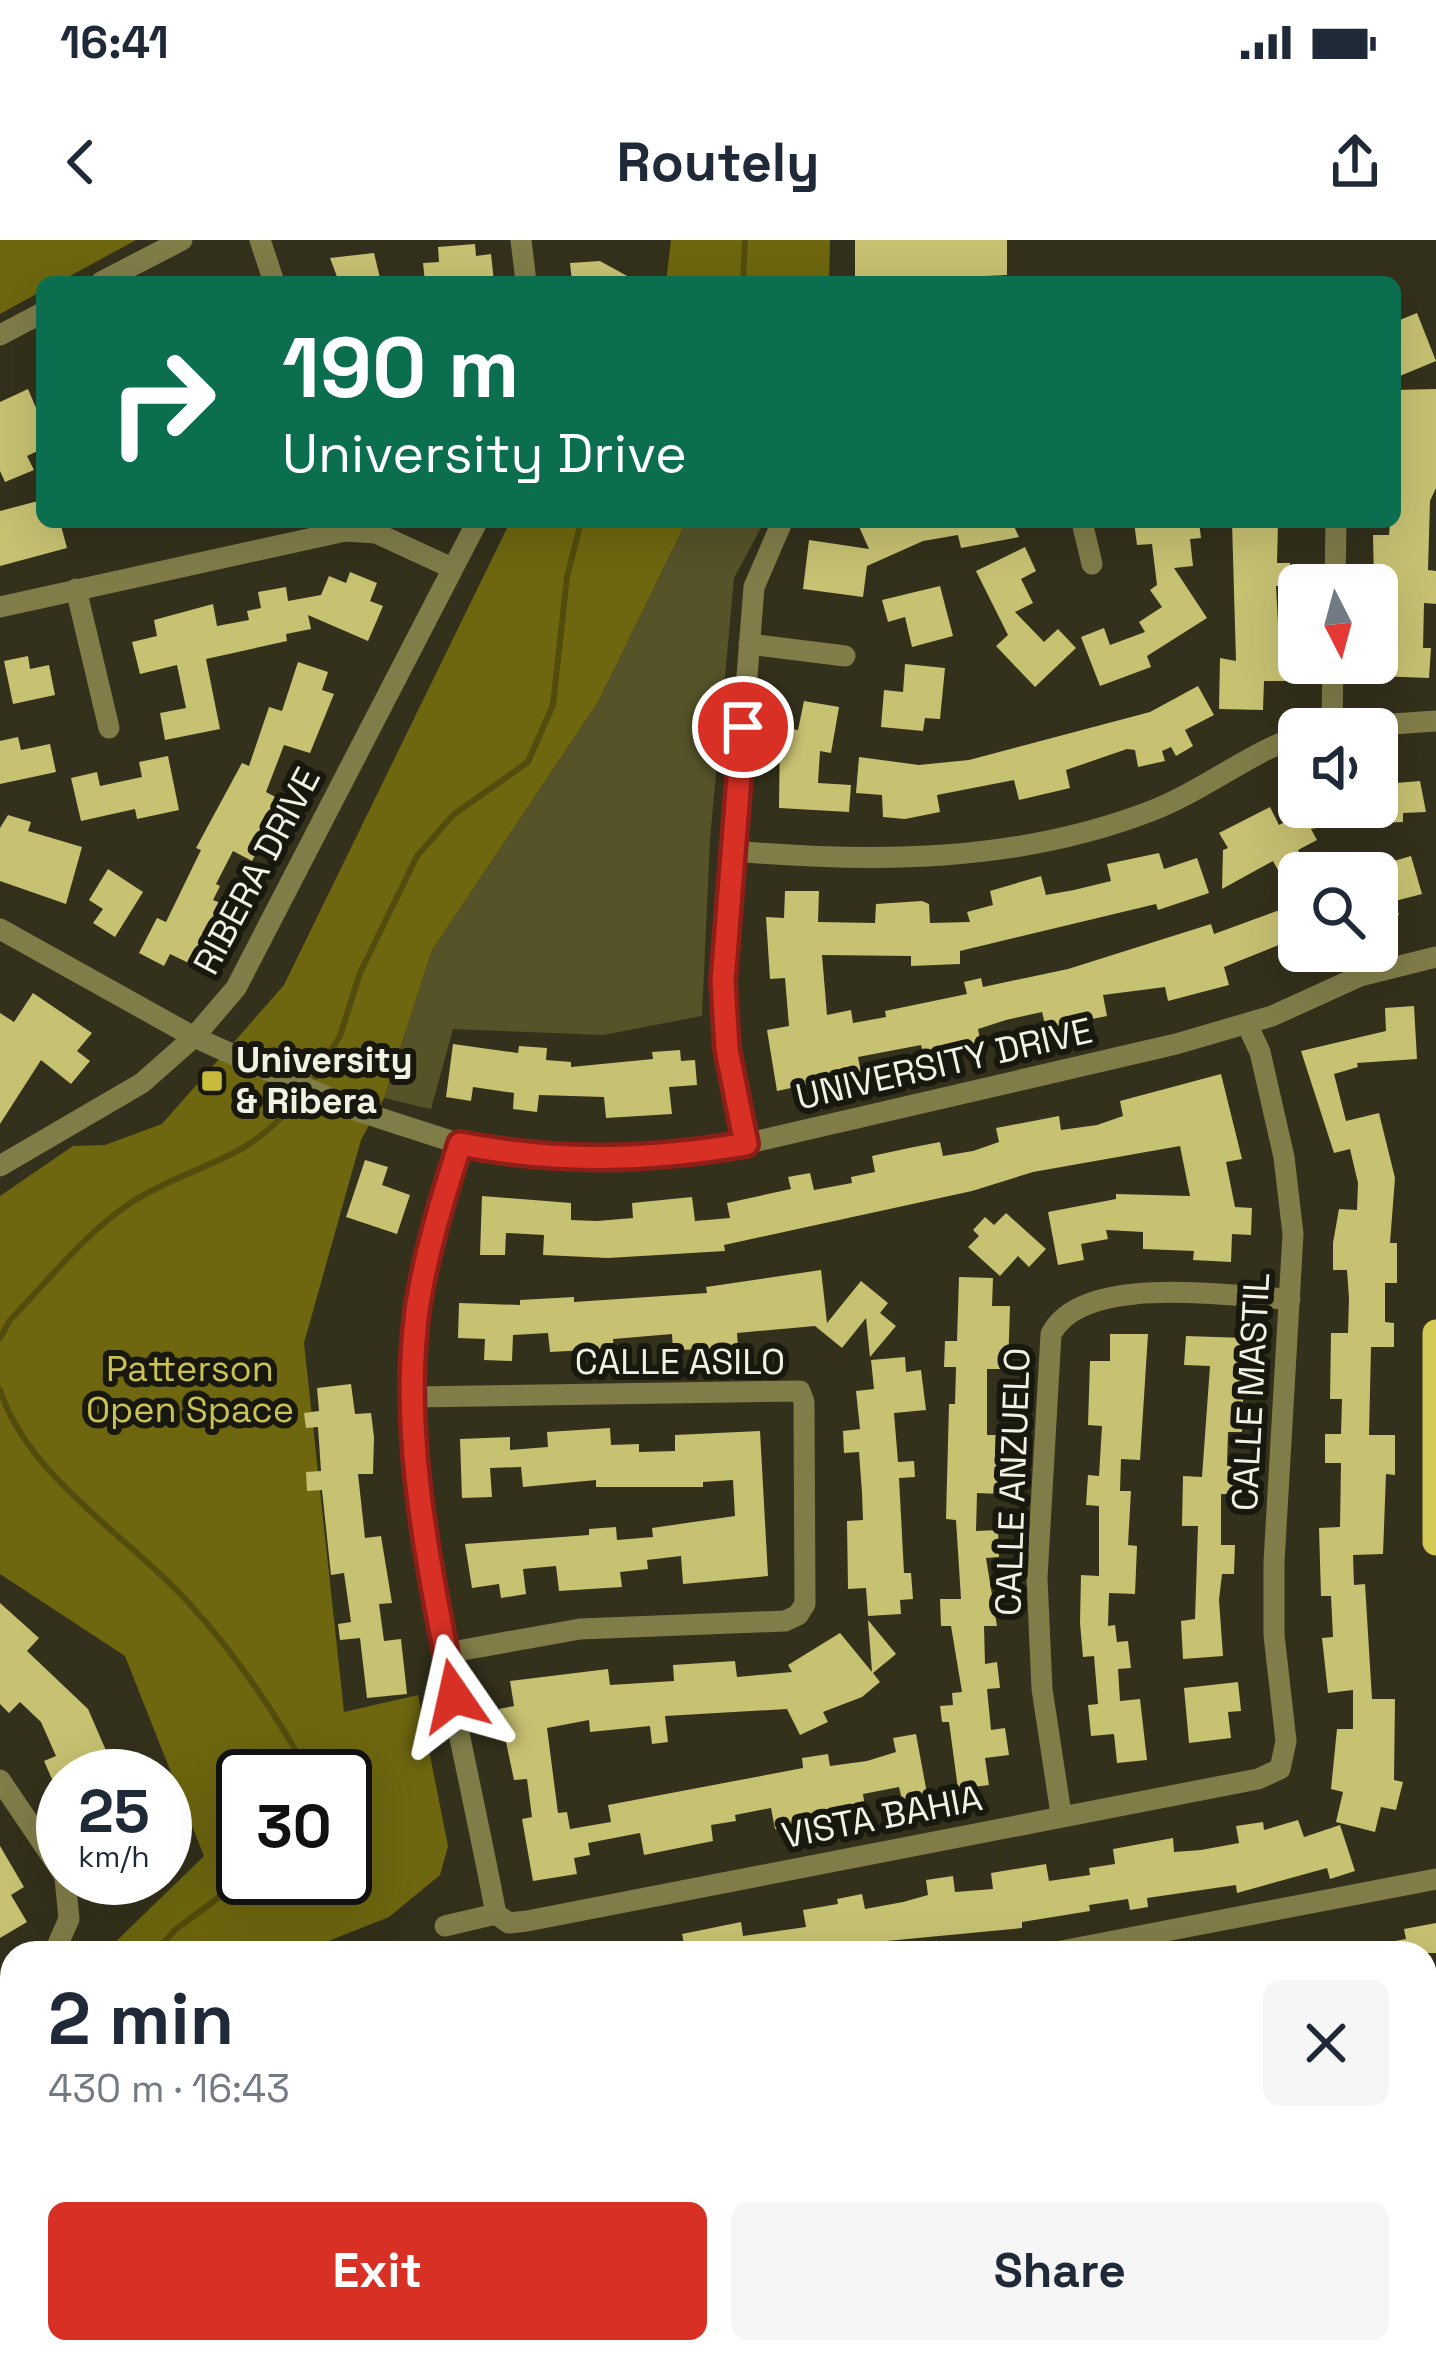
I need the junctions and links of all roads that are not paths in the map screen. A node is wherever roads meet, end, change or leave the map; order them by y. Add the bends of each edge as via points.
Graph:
1 (182, 240) edge
2 (260, 240) edge
3 (520, 240) edge
4 (113, 276) edge
5 (272, 276) edge
6 (525, 276) edge
7 (36, 316) edge
8 (0, 335) edge
9 (474, 528) edge
10 (779, 528) edge
11 (1083, 528) edge
12 (1336, 528) edge
13 (1092, 564) dead end
14 (1335, 564) edge
15 (452, 568) junction
16 (76, 589) junction
17 (0, 607) edge
18 (749, 644) junction
19 (845, 656) dead end
20 (1436, 721) edge
21 (1398, 723) edge
22 (109, 728) dead end
23 (1278, 747) edge
24 (733, 851) junction
25 (0, 929) edge
26 (1436, 957) edge
27 (1247, 1024) junction
28 (194, 1037) junction
29 (460, 1144) junction
30 (746, 1144) junction
31 (0, 1166) edge
32 (1290, 1299) junction
33 (1436, 1333) edge
34 (414, 1397) junction
35 (1436, 1542) edge
36 (446, 1653) junction
37 (1280, 1769) joint
38 (0, 1780) edge
39 (1061, 1814) junction
40 (36, 1833) edge
41 (1436, 1879) edge
42 (67, 1905) edge
43 (496, 1914) junction
44 (445, 1926) dead end
45 (59, 1941) edge
46 (1176, 1941) edge

1 - 4 street
2 - 5 street
3 - 6 street
7 - 8 street
9 - 15 street, RIBERA DRIVE
10 - 18 street via 754,586
11 - 13 street
12 - 14 street
15 - 16 street via 376,533 345,531
15 - 28 street, RIBERA DRIVE via 236,988
16 - 17 street
16 - 22 street
18 - 19 street
18 - 24 street
20 - 21 street
23 - 24 street via 1147,813 965,857
24 - 30 street via 723,981
25 - 28 street, UNIVERSITY DRIVE
26 - 27 street, UNIVERSITY DRIVE via 1360,976
27 - 30 street, UNIVERSITY DRIVE
27 - 32 street, CALLE MASTIL via 1292,1199
28 - 29 street, UNIVERSITY DRIVE via 358,1111
28 - 31 street, RIBERA DRIVE via 142,1083
29 - 30 street, UNIVERSITY DRIVE via 600,1161
29 - 34 street via 418,1308
32 - 37 street, CALLE MASTIL via 1274,1562 1286,1742
32 - 39 street, CALLE ANZUELO via 1129,1294 1077,1304 1051,1334 1037,1578 1042,1689
33 - 35 main road
34 - 36 street via 415,1464
34 - 36 street, CALLE ASILO via 800,1391 804,1402 805,1604 798,1615 580,1629
36 - 43 street
37 - 39 street, VISTA BAHIA
38 - 40 street
39 - 43 street, VISTA BAHIA via 527,1921
41 - 46 street
42 - 45 street
43 - 44 street, VISTA BAHIA

